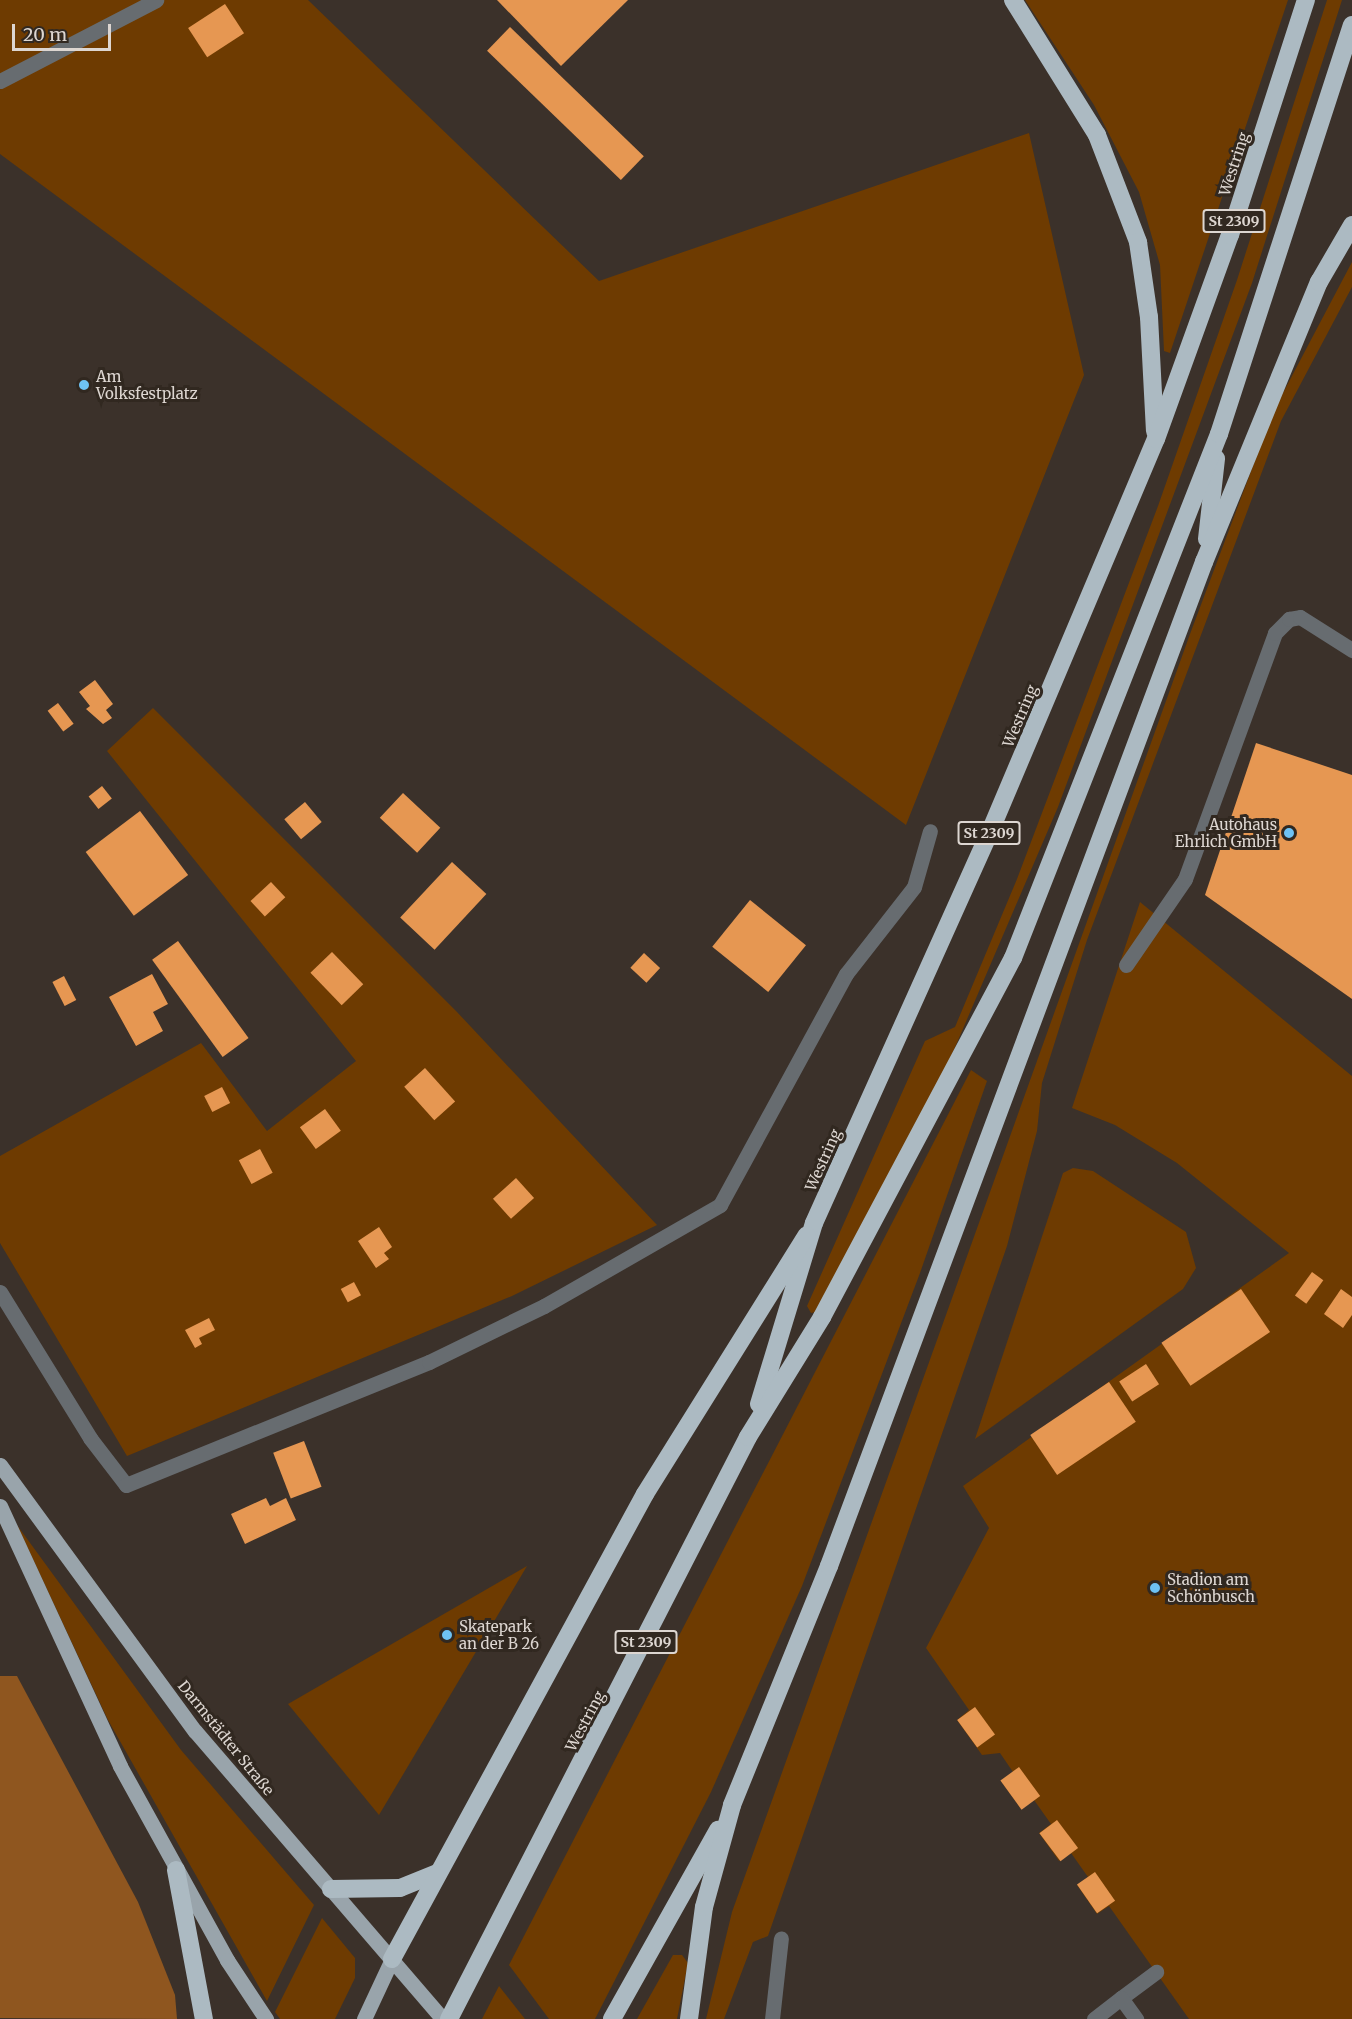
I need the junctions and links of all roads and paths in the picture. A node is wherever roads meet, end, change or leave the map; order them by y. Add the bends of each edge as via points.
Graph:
1 (156, 0) edge
2 (1013, 0) edge
3 (1305, 0) edge
4 (1352, 25) edge
5 (0, 81) edge
6 (1352, 225) edge
7 (1219, 434) junction
8 (1156, 440) junction
9 (1204, 562) junction
10 (1352, 650) edge
11 (930, 831) dead end
12 (1126, 965) dead end
13 (814, 1223) junction
14 (0, 1292) edge
15 (748, 1437) junction
16 (0, 1465) edge
17 (0, 1506) edge
18 (732, 1805) junction
19 (177, 1870) junction
20 (437, 1873) junction
21 (331, 1889) junction
22 (782, 1938) dead end
23 (392, 1959) junction
24 (1156, 1972) dead end
25 (1121, 1998) junction
26 (204, 2019) edge
27 (266, 2019) edge
28 (364, 2019) edge
29 (443, 2019) edge
30 (449, 2019) edge
31 (612, 2019) edge
32 (689, 2019) edge
33 (772, 2019) edge
34 (1095, 2019) edge
35 (1136, 2019) edge

1 - 5 lane
2 - 8 highway via 1097,135 1138,242 1149,317
3 - 8 highway, Westring / St 2309 via 1230,235
4 - 7 highway, Westring / St 2309
6 - 9 highway via 1318,282
7 - 9 highway
7 - 15 highway, Westring / St 2309 via 1013,958 822,1317
8 - 13 highway, Westring / St 2309 via 989,834
9 - 18 highway via 829,1566
10 - 12 lane via 1300,617 1288,619 1275,633 1185,879
11 - 14 lane via 914,887 846,974 720,1204 544,1306 429,1362 126,1485 90,1438
13 - 15 highway, Westring / St 2309 via 792,1307
13 - 20 highway via 730,1352 645,1494
15 - 30 highway, Westring / St 2309
16 - 21 main road, Darmstädter Straße via 195,1731
17 - 19 main road via 120,1766
18 - 31 highway
18 - 32 highway via 704,1907
19 - 26 highway
19 - 27 main road
20 - 21 highway via 400,1887
20 - 23 highway
21 - 23 main road, Darmstädter Straße
22 - 33 lane
23 - 28 main road
23 - 29 main road, Darmstädter Straße
24 - 25 lane
25 - 34 lane
25 - 35 lane

